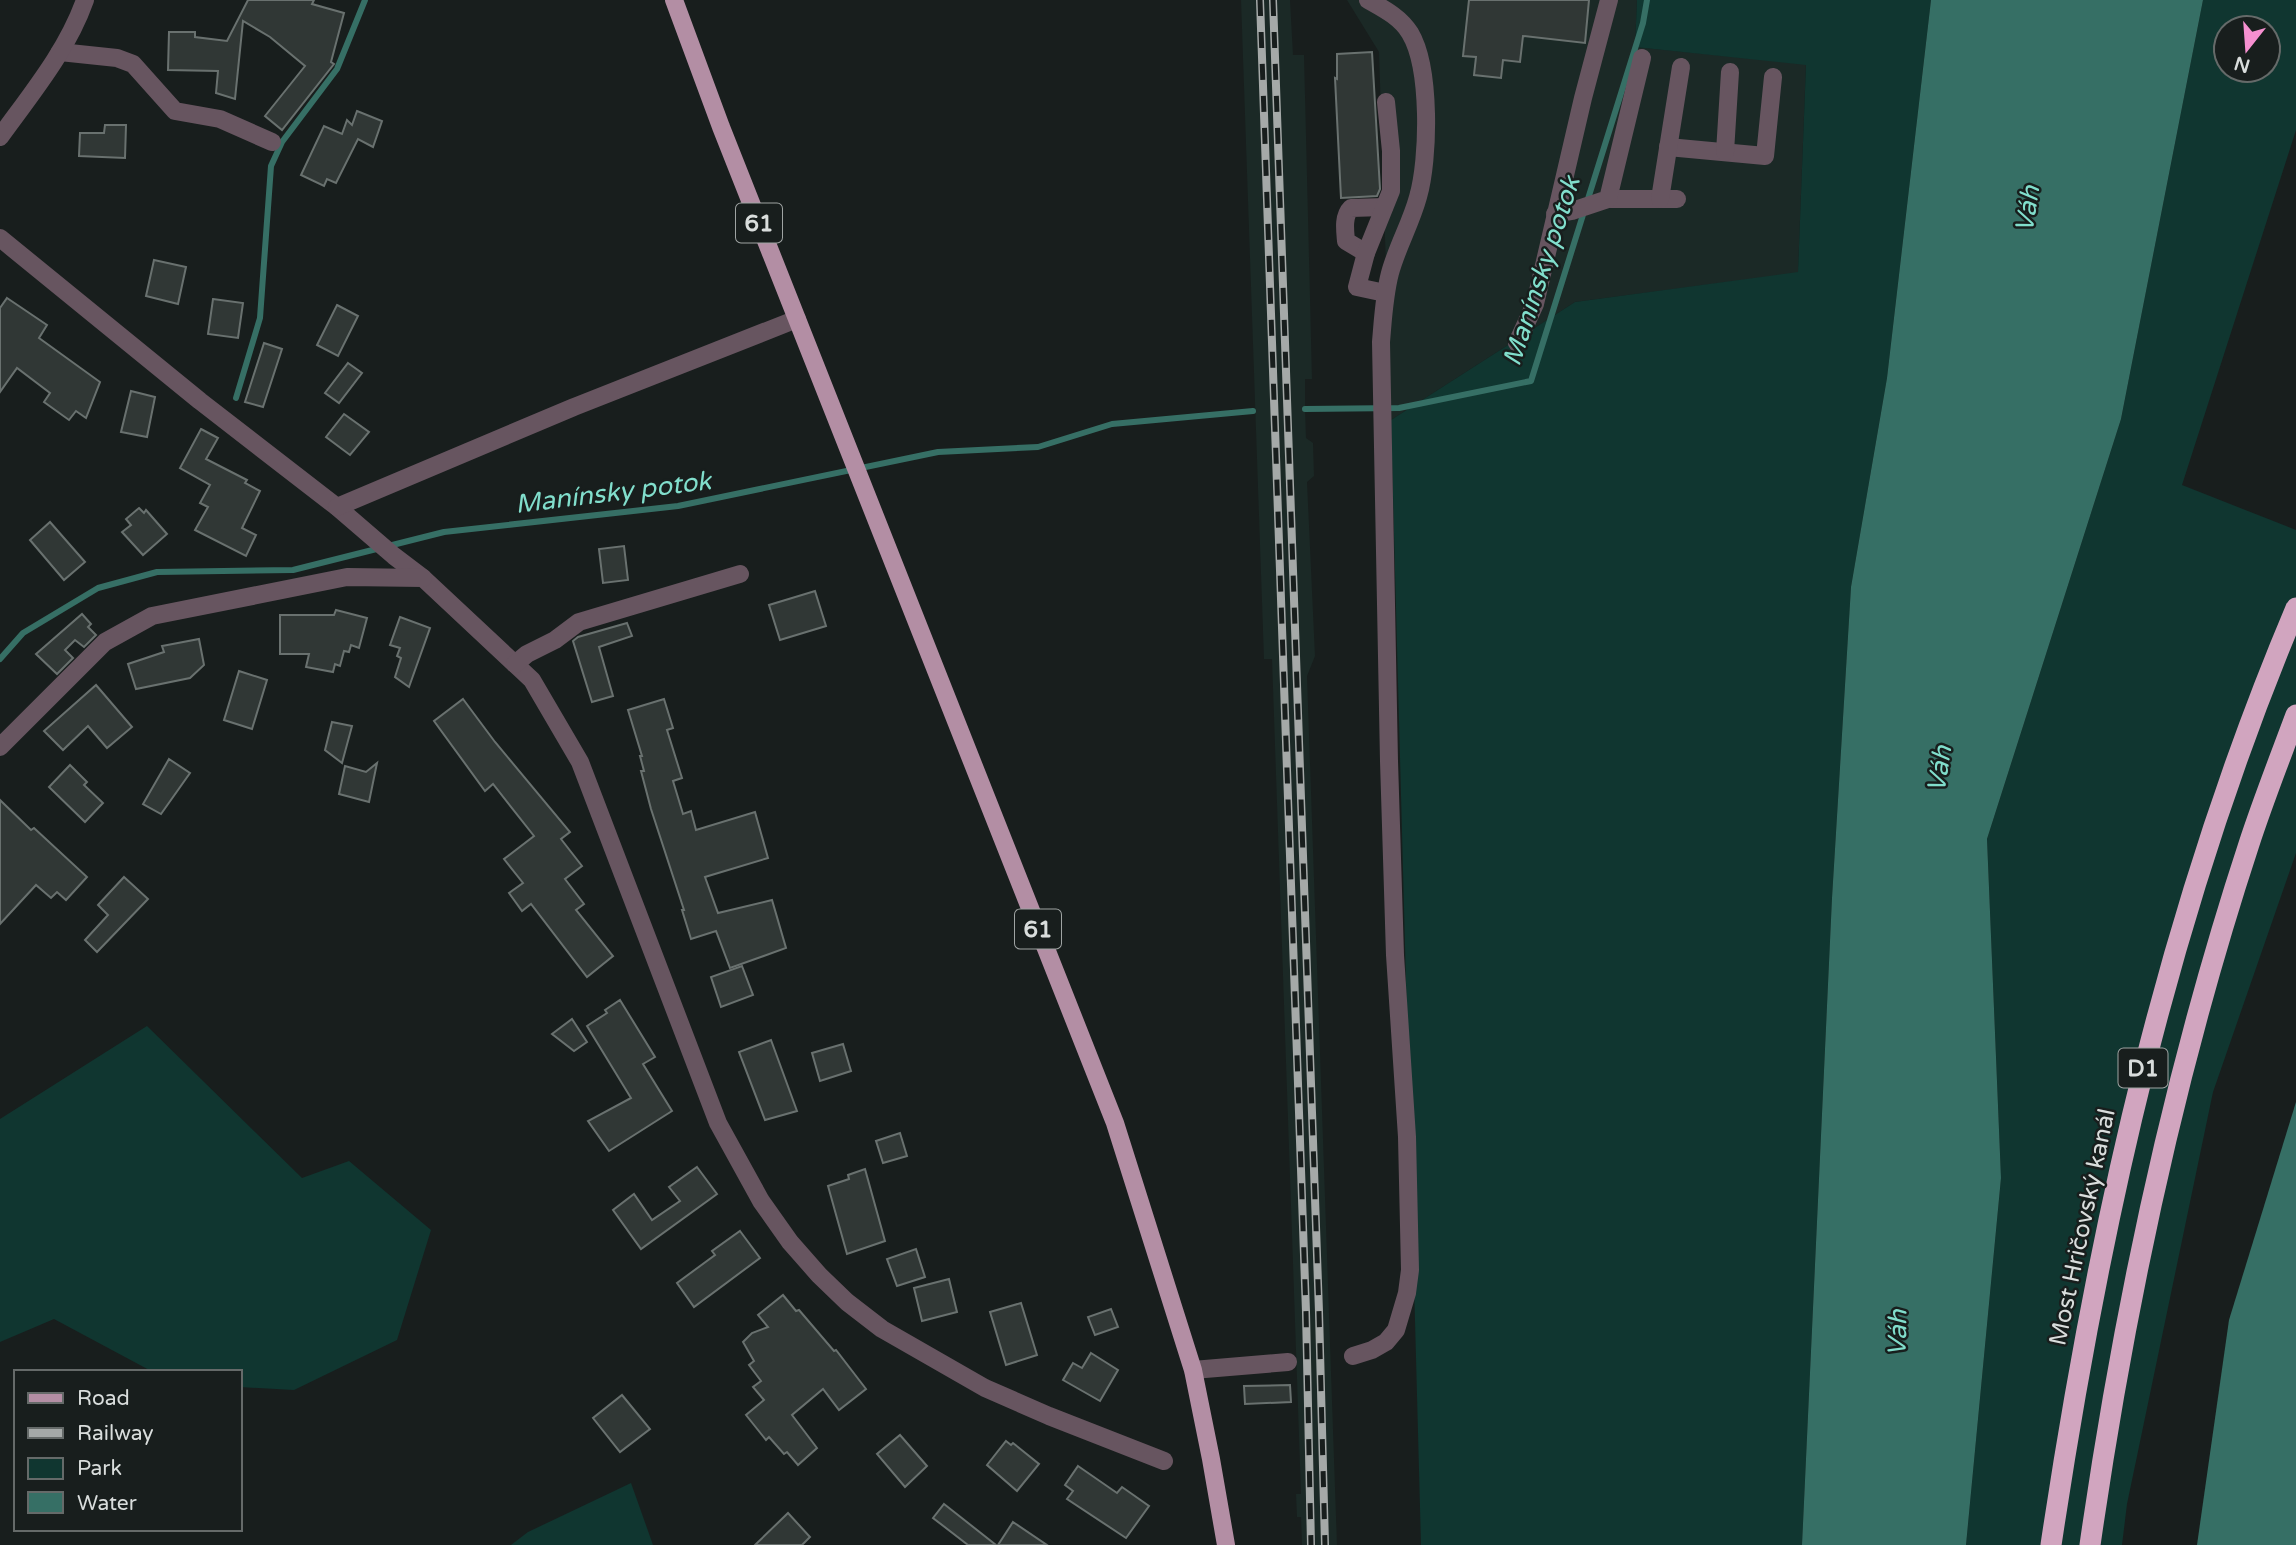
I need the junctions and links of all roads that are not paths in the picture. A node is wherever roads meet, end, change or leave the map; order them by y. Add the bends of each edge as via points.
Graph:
1 (85, 0) edge
2 (674, 0) edge
3 (1368, 0) edge
4 (1609, 0) edge
5 (60, 52) junction
6 (1642, 58) dead end
7 (1681, 67) dead end
8 (1730, 72) dead end
9 (1773, 77) dead end
10 (1386, 102) dead end
11 (0, 137) edge
12 (272, 142) dead end
13 (1668, 147) junction
14 (1725, 152) junction
15 (1608, 199) junction
16 (1384, 207) junction
17 (1555, 214) junction
18 (0, 239) edge
19 (1366, 253) junction
20 (1385, 293) junction
21 (797, 319) junction
22 (1517, 343) dead end
23 (337, 507) junction
24 (740, 574) dead end
25 (423, 578) junction
26 (2296, 608) edge
27 (515, 664) junction
28 (2296, 715) edge
29 (0, 747) edge
30 (1353, 1356) dead end
31 (1288, 1362) dead end
32 (1193, 1370) junction
33 (1164, 1461) dead end
34 (1226, 1545) edge
35 (2051, 1545) edge
36 (2090, 1545) edge

1 - 5 street
2 - 21 main road, 61
3 - 20 street via 1409,31 1419,58 1425,107 1421,186
4 - 17 street
5 - 11 street
5 - 12 street via 133,64 175,111 220,119
6 - 15 street
7 - 13 street
8 - 14 street
9 - 14 street via 1765,156
10 - 16 street via 1392,179
13 - 14 street
13 - 15 street via 1668,199
15 - 17 street
16 - 19 street
16 - 19 street via 1351,208 1345,218 1346,241
17 - 22 street via 1535,304
18 - 23 street
19 - 20 street via 1357,287
20 - 30 street via 1381,342 1395,955 1408,1138 1410,1270 1396,1330 1386,1342
21 - 23 street
21 - 32 main road, 61 via 1115,1123
23 - 25 street
24 - 27 street via 579,622
25 - 27 street
25 - 29 street via 347,577 152,616 104,642
26 - 35 highway, Most Hričovský kanál / D1 via 2210,832 2158,1007 2089,1313
27 - 33 street via 532,680 580,762 718,1123 761,1201 790,1242 847,1302 920,1352 985,1388
28 - 36 highway, D1 via 2249,844 2158,1169
31 - 32 street
32 - 34 main road, 61

